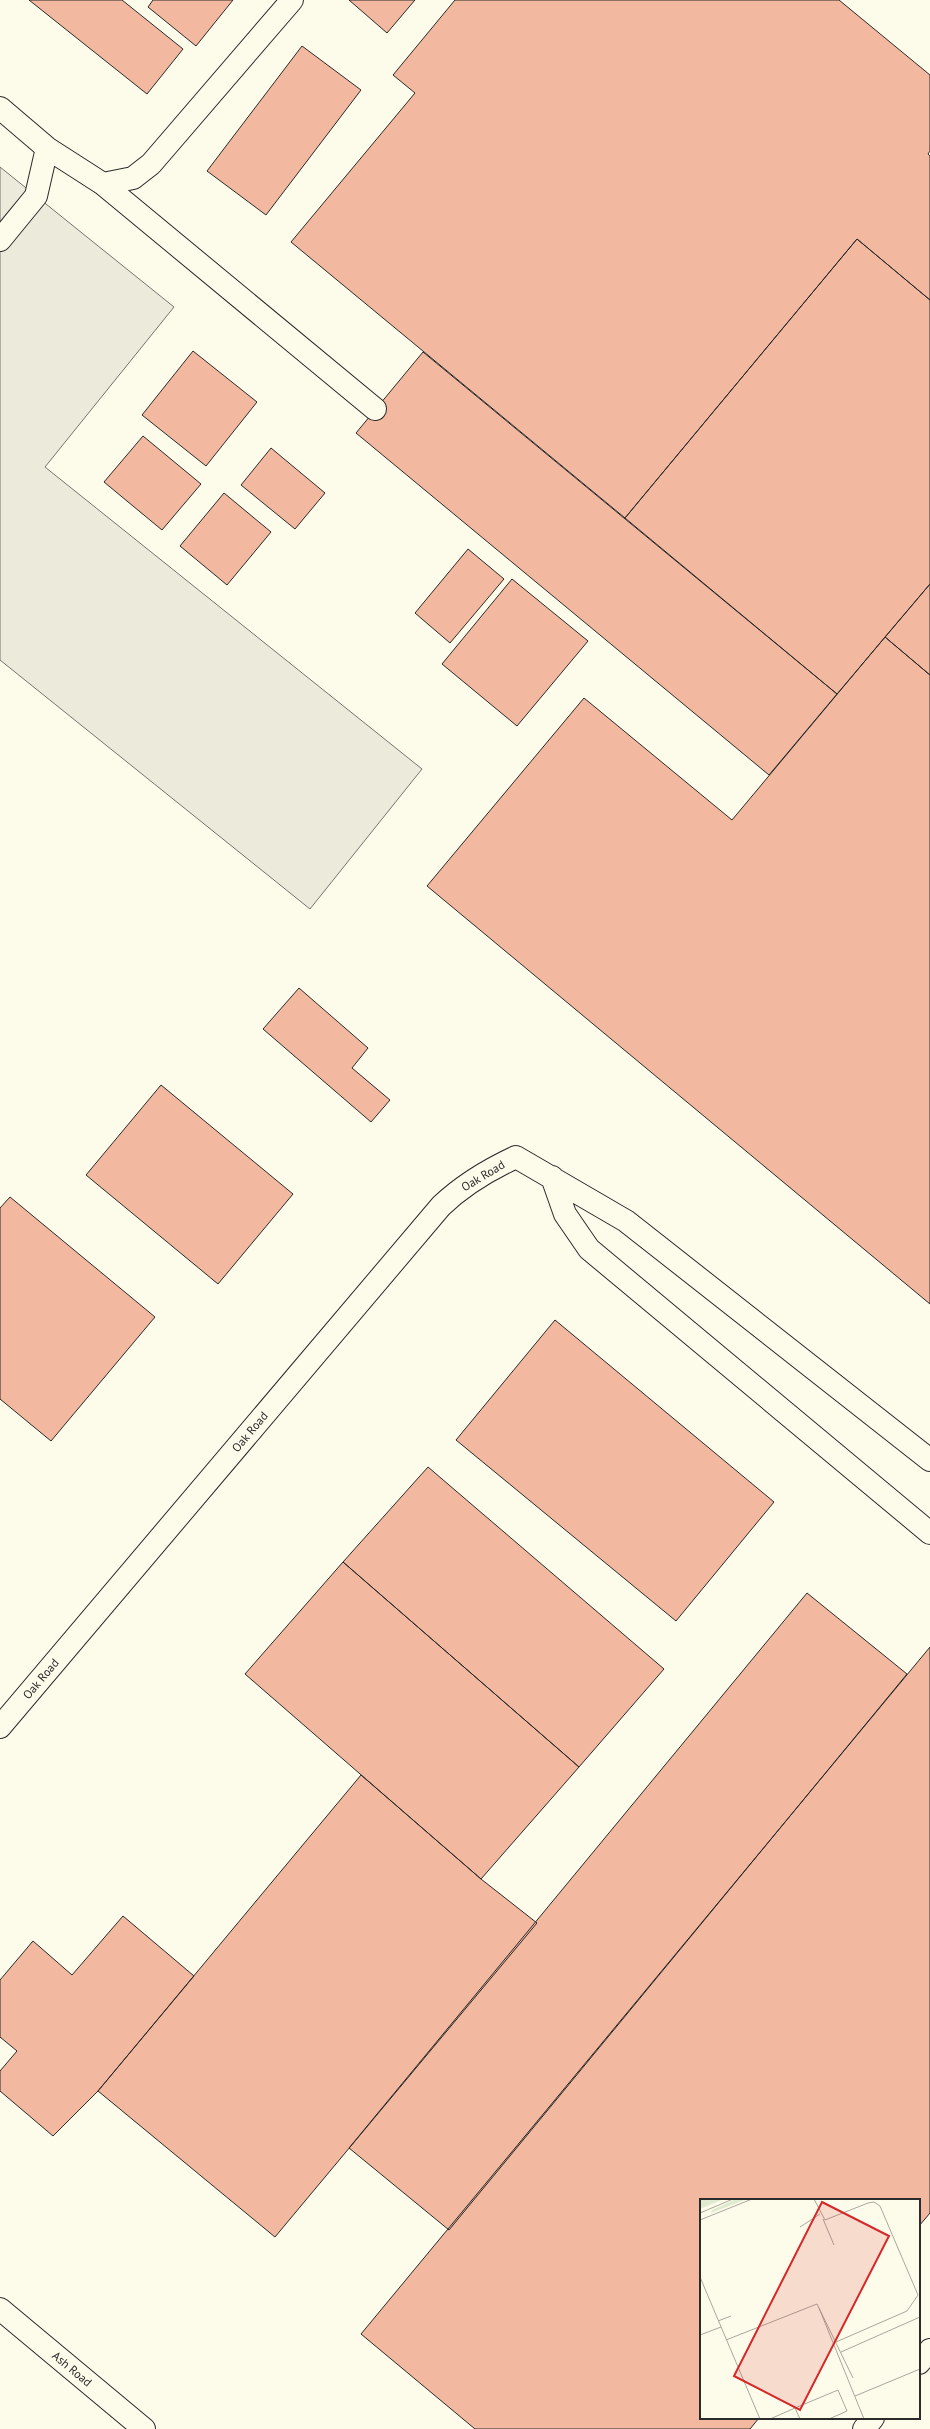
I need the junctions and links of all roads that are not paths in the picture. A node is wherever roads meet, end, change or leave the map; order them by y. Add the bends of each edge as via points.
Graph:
1 (292, 0) edge
2 (0, 108) edge
3 (47, 148) junction
4 (103, 184) junction
5 (0, 240) edge
6 (375, 410) dead end
7 (552, 1177) junction
8 (930, 1460) edge
9 (930, 1533) edge
10 (0, 1727) edge
11 (0, 2309) edge
12 (930, 2350) edge
13 (920, 2362) edge
14 (872, 2419) edge
15 (144, 2429) edge
16 (864, 2429) edge

1 - 4 street via 151,164 133,178
2 - 3 street
3 - 4 street
3 - 5 street via 36,196
4 - 6 street
7 - 8 street via 626,1221
7 - 9 street via 565,1214 589,1249
7 - 10 street, Oak Road via 516,1156 462,1186 441,1206
11 - 15 street, Ash Road
12 - 13 street
14 - 16 street

